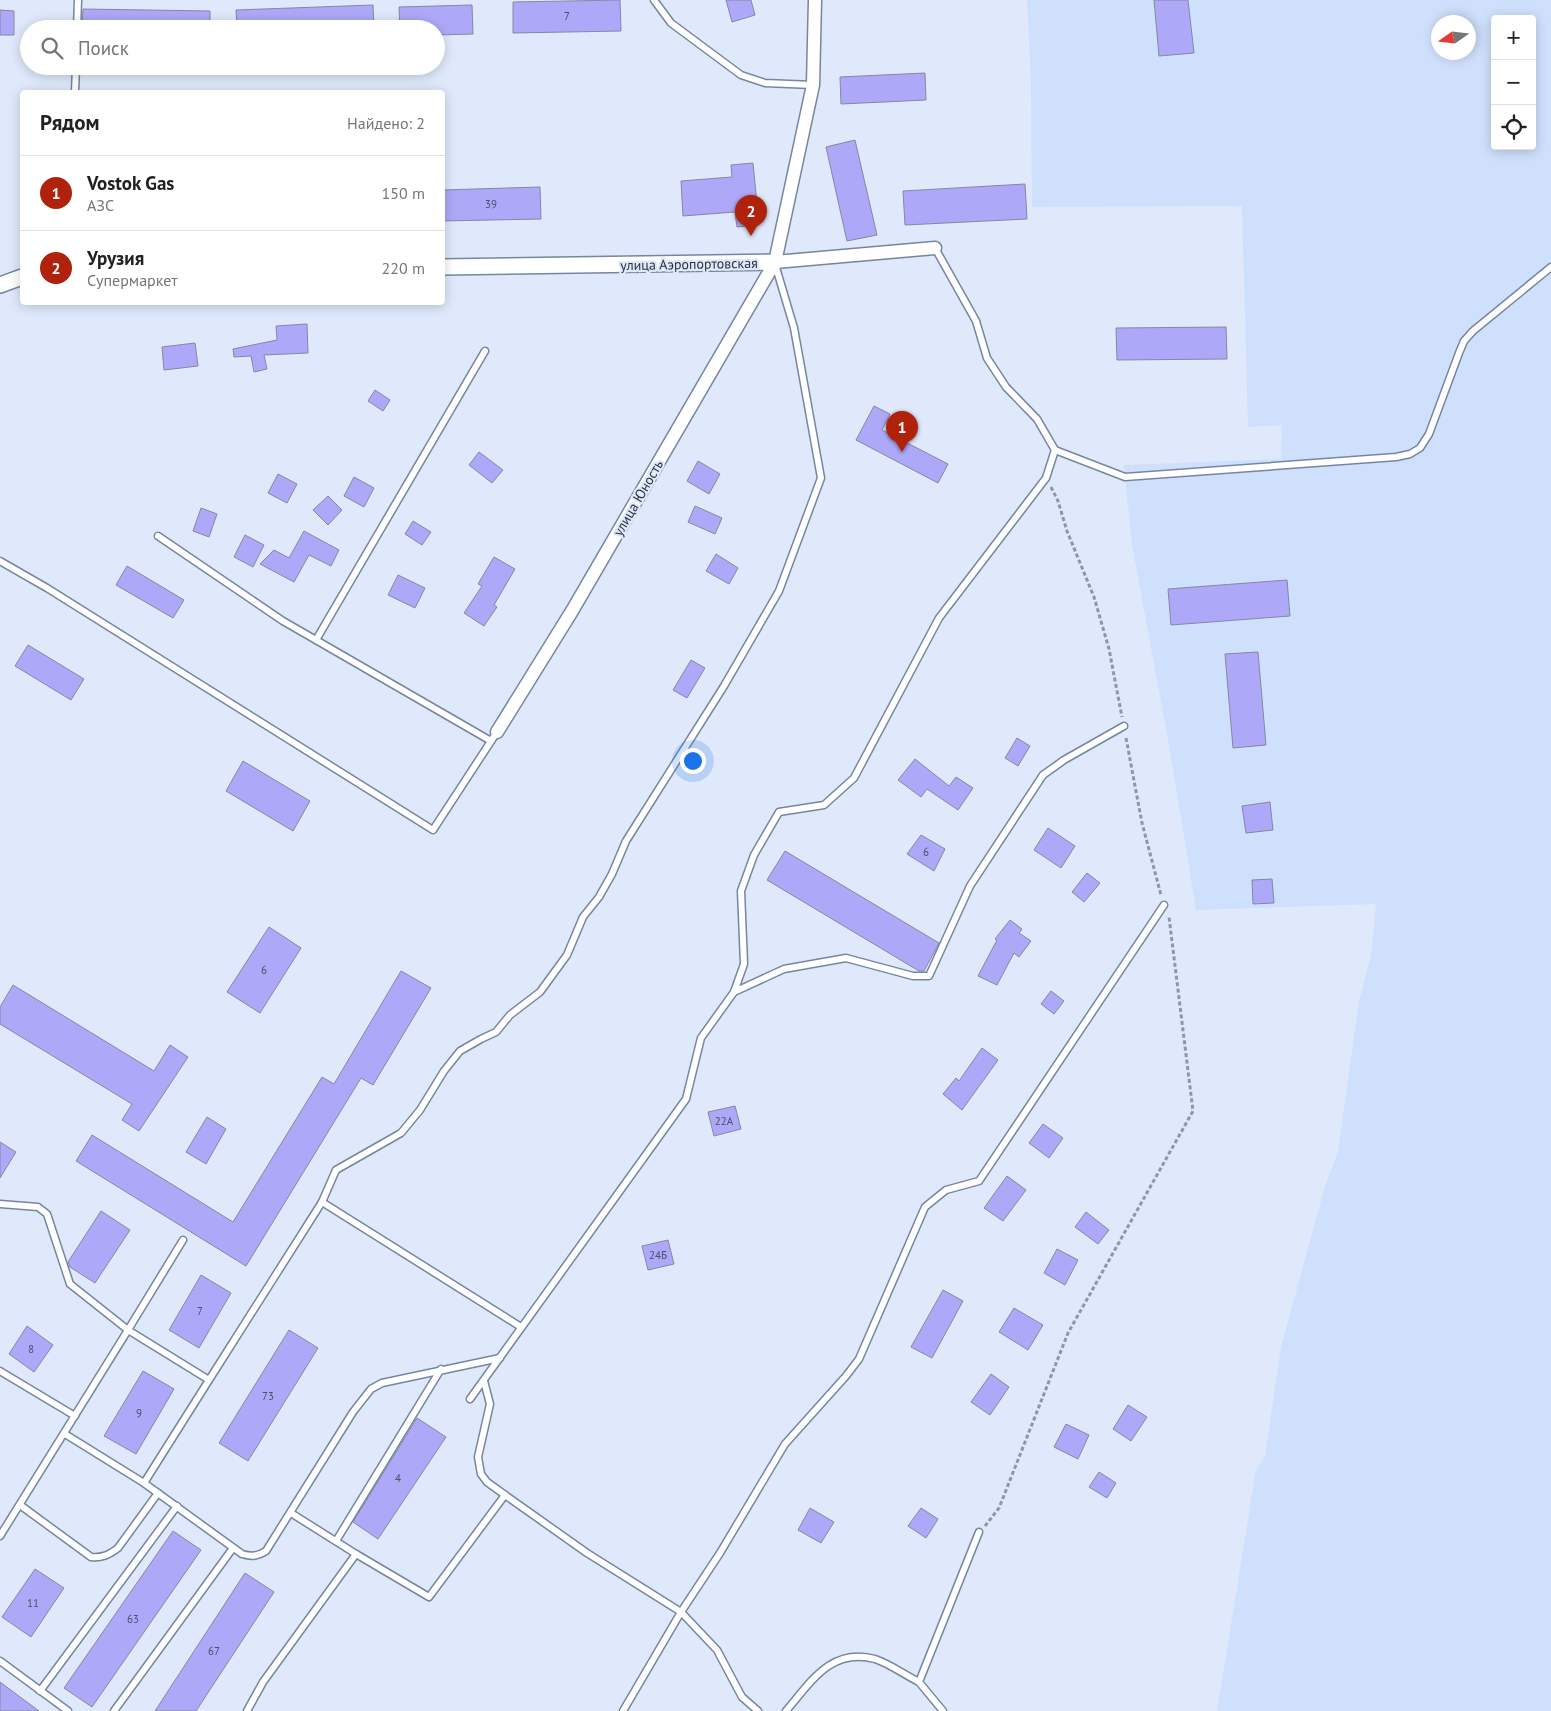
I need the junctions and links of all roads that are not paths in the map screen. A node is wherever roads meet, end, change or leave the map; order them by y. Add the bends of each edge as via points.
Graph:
1 (78, 0) edge
2 (654, 0) edge
3 (815, 0) edge
4 (77, 20) edge
5 (76, 75) edge
6 (813, 85) junction
7 (76, 90) edge
8 (935, 248) joint
9 (775, 262) junction
10 (445, 267) edge
11 (1551, 267) edge
12 (20, 277) edge
13 (0, 285) edge
14 (485, 351) dead end
15 (1055, 450) junction
16 (158, 536) dead end
17 (1, 564) edge
18 (316, 640) junction
19 (1124, 726) road end
20 (494, 736) junction
21 (1164, 905) road end
22 (734, 992) junction
23 (322, 1202) junction
24 (0, 1204) edge
25 (183, 1240) dead end
26 (521, 1327) junction
27 (128, 1330) junction
28 (500, 1358) junction
29 (441, 1369) junction
30 (0, 1371) edge
31 (208, 1380) junction
32 (484, 1381) junction
33 (470, 1399) dead end
34 (75, 1416) junction
35 (65, 1434) junction
36 (144, 1483) junction
37 (158, 1492) junction
38 (505, 1495) junction
39 (20, 1505) junction
40 (177, 1506) junction
41 (291, 1514) junction
42 (980, 1532) road end
43 (0, 1536) edge
44 (336, 1541) junction
45 (233, 1548) junction
46 (356, 1554) junction
47 (681, 1612) junction
48 (0, 1661) edge
49 (919, 1682) junction
50 (40, 1690) junction
51 (68, 1711) edge
52 (114, 1711) edge
53 (247, 1711) edge
54 (623, 1711) edge
55 (758, 1711) edge
56 (786, 1711) edge
57 (943, 1711) edge

1 - 4 lane
2 - 6 lane via 671,23 741,75 765,82
3 - 6 street, улица Юность
5 - 7 lane
6 - 9 street, улица Юность
8 - 9 street, улица Аэропортовская
8 - 15 lane via 976,321 987,358 1006,387 1037,419
9 - 10 street, улица Аэропортовская
9 - 20 street, улица Юность via 572,611
9 - 23 lane via 794,328 821,478 779,591 724,686 626,841 612,874 584,917 567,954 540,992 510,1015 496,1032 460,1051 401,1133 336,1170
11 - 15 lane via 1473,330 1464,341 1429,434 1420,448 1410,454 1125,477
12 - 13 street
14 - 18 lane
15 - 22 lane via 1046,478 939,618 854,778 824,805 779,812 754,855 740,891 744,964
16 - 18 lane
17 - 20 lane via 47,588 433,830
18 - 20 lane
19 - 22 lane via 1043,775 970,886 930,976 913,976 846,958 784,969
21 - 47 lane via 979,1181 946,1190 925,1207 859,1359 785,1444
22 - 26 lane via 702,1038 686,1099
23 - 26 lane
23 - 31 lane
24 - 27 lane via 38,1207 47,1214 70,1284
25 - 27 lane
26 - 28 lane
27 - 31 lane
27 - 34 lane
28 - 29 lane
28 - 32 lane
29 - 41 lane via 382,1382 371,1389 353,1412
29 - 44 lane
30 - 34 lane
31 - 36 lane
32 - 33 lane
32 - 38 lane via 490,1404 478,1457 481,1474
34 - 35 lane
35 - 36 lane
35 - 39 lane
36 - 37 lane
37 - 39 lane via 118,1548 99,1558 91,1557
37 - 40 lane
38 - 46 lane via 429,1597
38 - 47 lane via 587,1553
39 - 43 lane
40 - 45 lane
40 - 50 lane
41 - 44 lane
41 - 45 lane via 266,1551 250,1557
42 - 49 lane
44 - 46 lane
45 - 52 lane
46 - 53 lane via 263,1682
47 - 54 lane
47 - 55 lane via 717,1650 742,1697
48 - 50 lane
49 - 56 lane via 876,1659 854,1656 835,1660 812,1680
49 - 57 lane
50 - 51 lane

